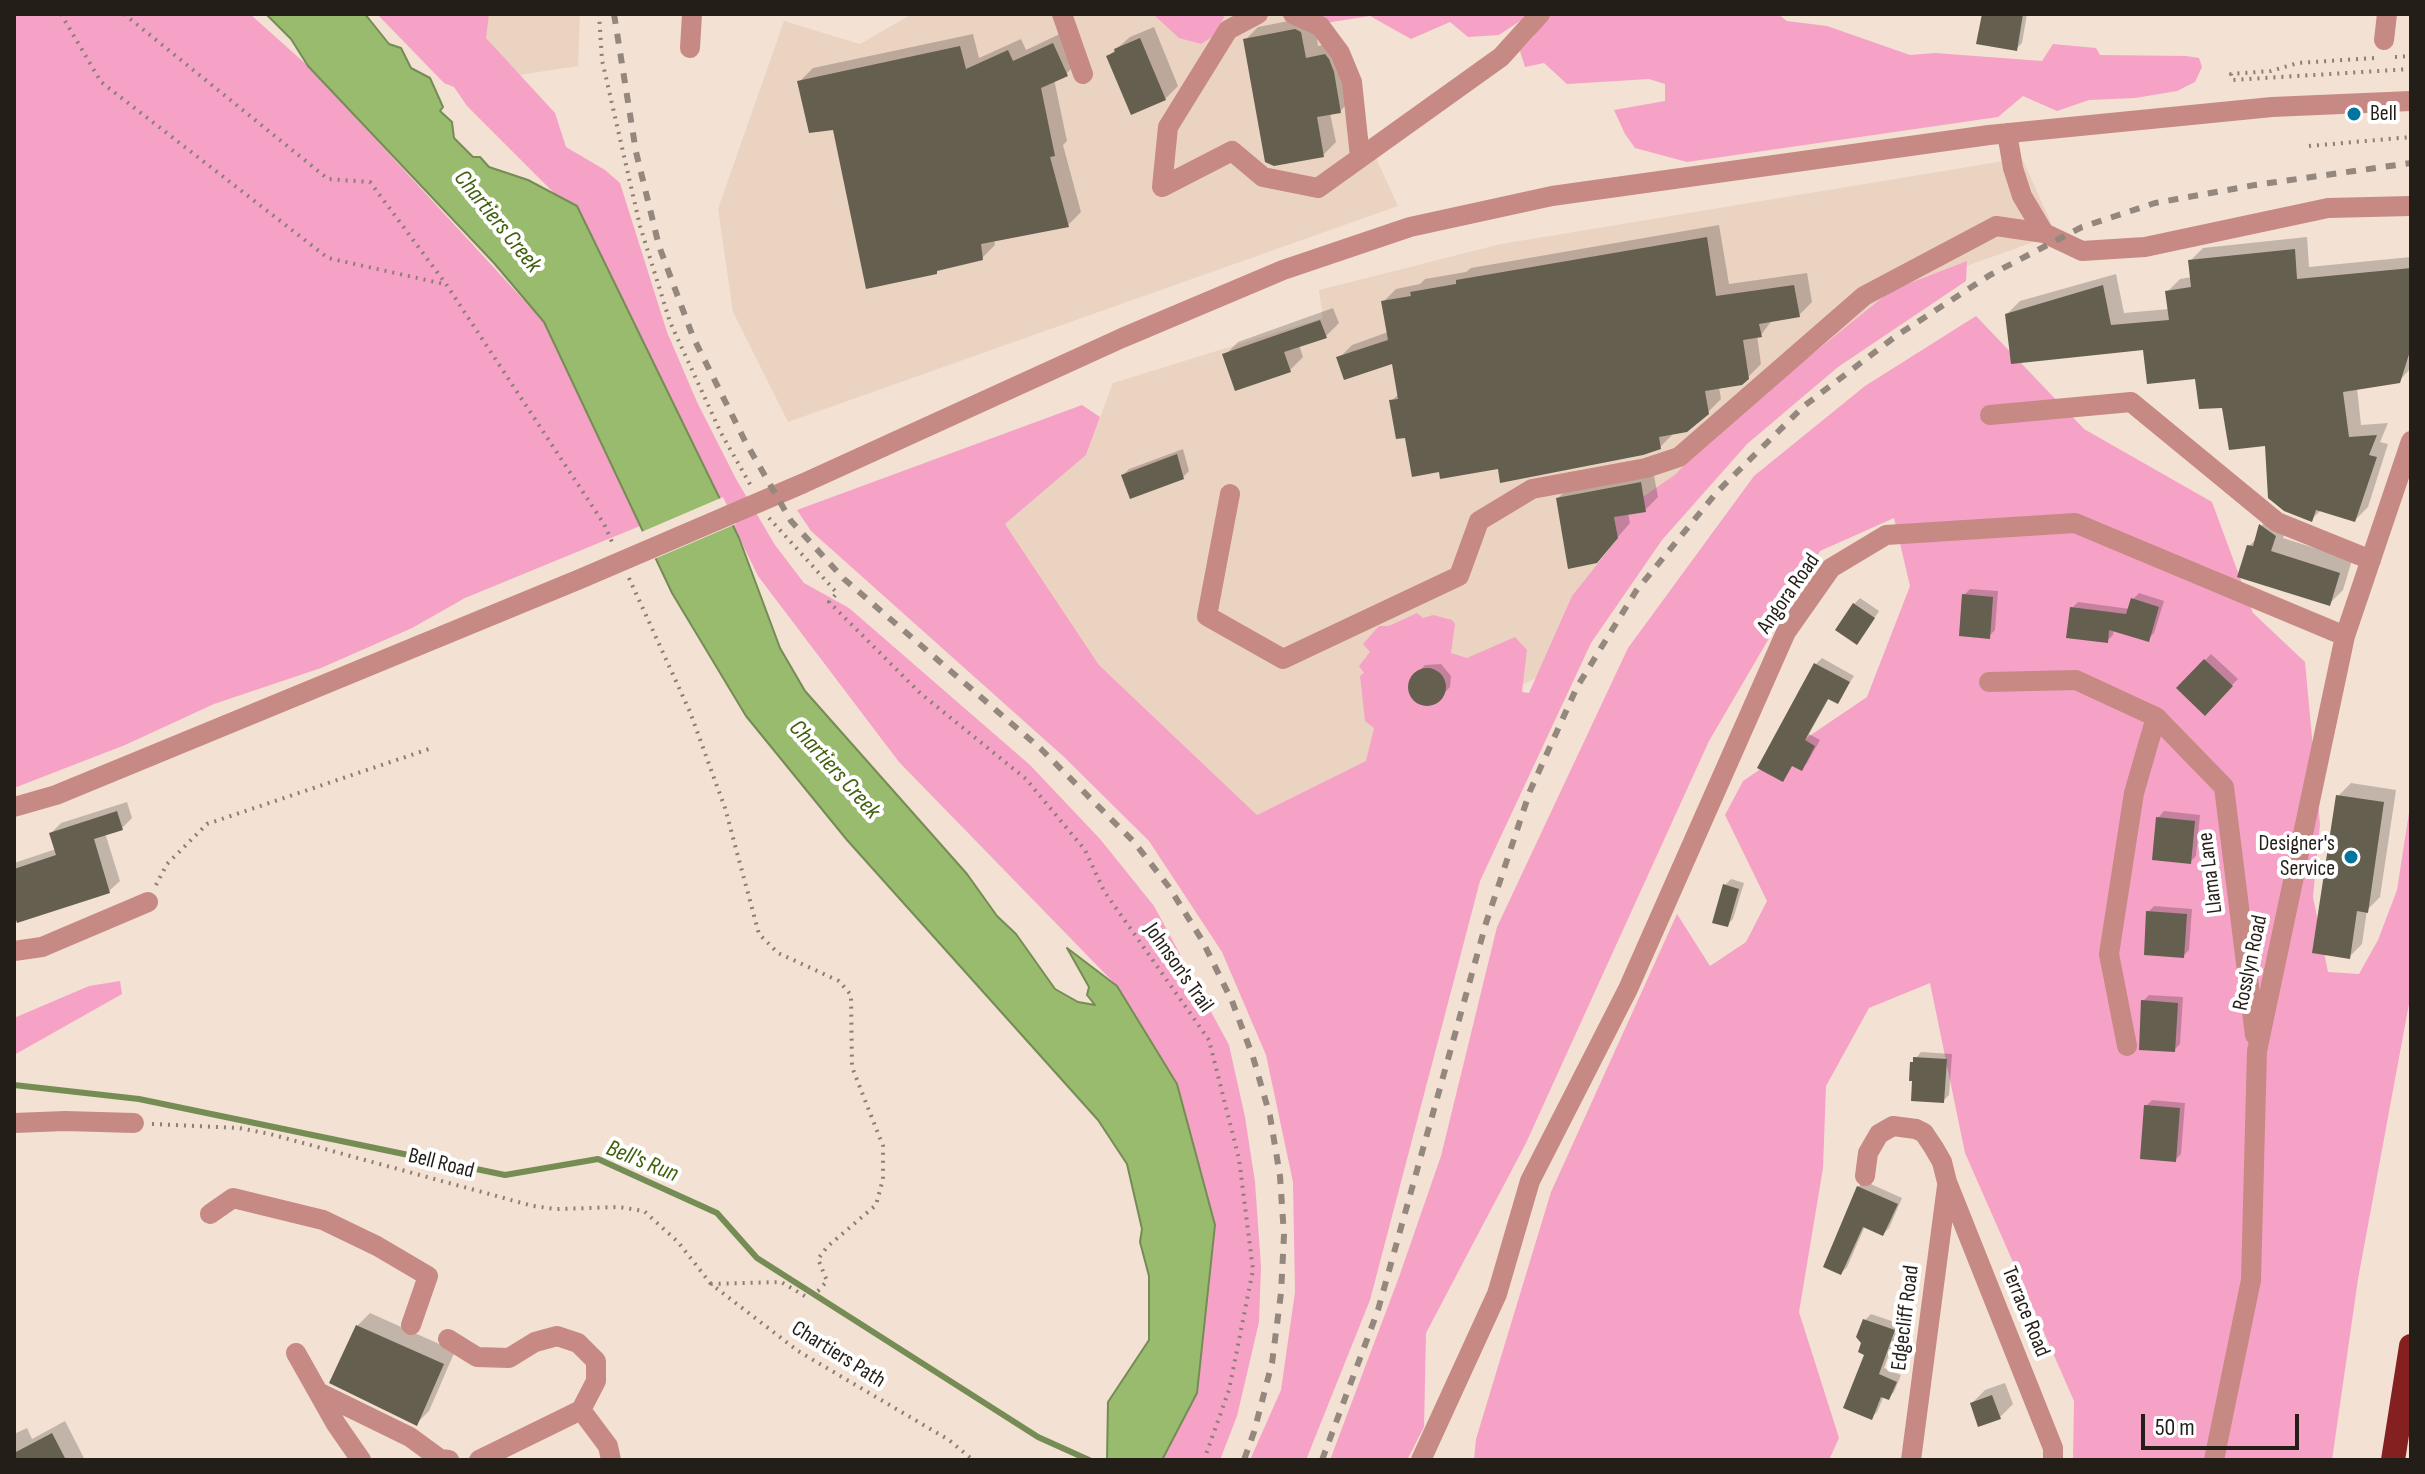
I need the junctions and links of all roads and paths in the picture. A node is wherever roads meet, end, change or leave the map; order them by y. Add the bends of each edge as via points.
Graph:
1 (61, 14) edge
2 (124, 14) edge
3 (599, 14) edge
4 (692, 14) edge
5 (1062, 14) edge
6 (1258, 14) edge
7 (1293, 14) edge
8 (1540, 14) edge
9 (2387, 14) edge
10 (2384, 40) dead end
11 (690, 48) dead end
12 (2411, 56) edge
13 (2411, 69) edge
14 (1083, 74) dead end
15 (2411, 101) edge
16 (2007, 133) junction
17 (2411, 137) edge
18 (2309, 146) dead end
19 (1360, 157) junction
20 (2411, 206) edge
21 (2044, 233) junction
22 (446, 284) junction
23 (1990, 415) dead end
24 (2411, 441) edge
25 (1230, 494) dead end
26 (758, 498) dead end
27 (765, 512) dead end
28 (617, 553) dead end
29 (2371, 560) junction
30 (624, 567) dead end
31 (2345, 636) junction
32 (1989, 682) dead end
33 (2156, 717) junction
34 (432, 748) dead end
35 (14, 807) edge
36 (148, 902) joint
37 (14, 951) edge
38 (2127, 1046) dead end
39 (2257, 1051) junction
40 (14, 1123) edge
41 (134, 1123) joint
42 (1865, 1176) dead end
43 (1947, 1182) junction
44 (210, 1214) dead end
45 (711, 1284) junction
46 (411, 1325) dead end
47 (448, 1339) dead end
48 (2411, 1346) edge
49 (296, 1353) dead end
50 (318, 1392) junction
51 (581, 1410) junction
52 (361, 1460) edge
53 (449, 1460) edge
54 (479, 1460) edge
55 (611, 1460) edge
56 (973, 1460) edge
57 (1204, 1460) edge
58 (1421, 1460) edge
59 (1911, 1460) edge
60 (2053, 1460) edge
61 (2214, 1460) edge
62 (2393, 1460) edge

1 - 22 path via 101,82 328,258
2 - 22 path via 328,179 370,182
3 - 26 path via 602,60 640,226 670,322 721,433
4 - 11 street
5 - 14 street
6 - 19 street via 1228,30 1168,127 1162,187 1232,151 1263,177 1318,188
7 - 19 street via 1320,26 1340,53 1352,82
8 - 19 street via 1501,57
9 - 10 street
12 - 13 path via 2298,63 2231,74 2232,80
15 - 16 street via 2272,107
16 - 21 street via 2022,196
16 - 35 street via 1552,196 1410,227 1283,270 580,579 56,795
17 - 18 path
20 - 21 street via 2328,208 2145,247 2082,251
21 - 25 street via 1996,226 1864,296 1679,457 1532,489 1479,521 1459,576 1283,659 1207,616
22 - 28 path via 604,524
23 - 29 street via 2131,402 2277,522
24 - 29 street, Rosslyn Road
27 - 57 path, Johnson's Trail via 837,593 829,602 920,693 1026,779 1085,850 1104,891 1209,1040 1239,1159 1253,1270 1229,1390
29 - 31 street, Rosslyn Road
30 - 45 path via 700,739 759,934 778,953 839,981 851,995 852,1067 883,1146 876,1205 818,1259 827,1281 818,1291 805,1296 781,1282
31 - 39 street, Rosslyn Road
31 - 58 street, Angora Road via 2075,523 1886,535 1831,568 1786,632 1628,989 1530,1181 1497,1294
32 - 33 street, Llama Lane via 2076,680
33 - 38 street via 2134,793 2109,954
33 - 39 street, Llama Lane via 2224,787
34 - 36 path via 207,824 167,864
36 - 37 street via 42,947
39 - 61 street, Rosslyn Road via 2251,1280
40 - 41 street
41 - 45 path, Bell Road via 270,1134 533,1206 644,1211 678,1242
42 - 43 street, Terrace Road via 1868,1153 1879,1134 1893,1126 1924,1133
43 - 59 street, Edgecliff Road
43 - 60 street, Terrace Road via 2053,1448
44 - 46 street via 233,1198 323,1220 377,1246 428,1276
45 - 56 path, Chartiers Path via 798,1351 949,1440
47 - 51 street via 477,1357 509,1358 557,1336 578,1343 596,1361 596,1381
48 - 62 highway
49 - 50 street
50 - 52 street
50 - 53 street
51 - 54 street
51 - 55 street via 608,1446

